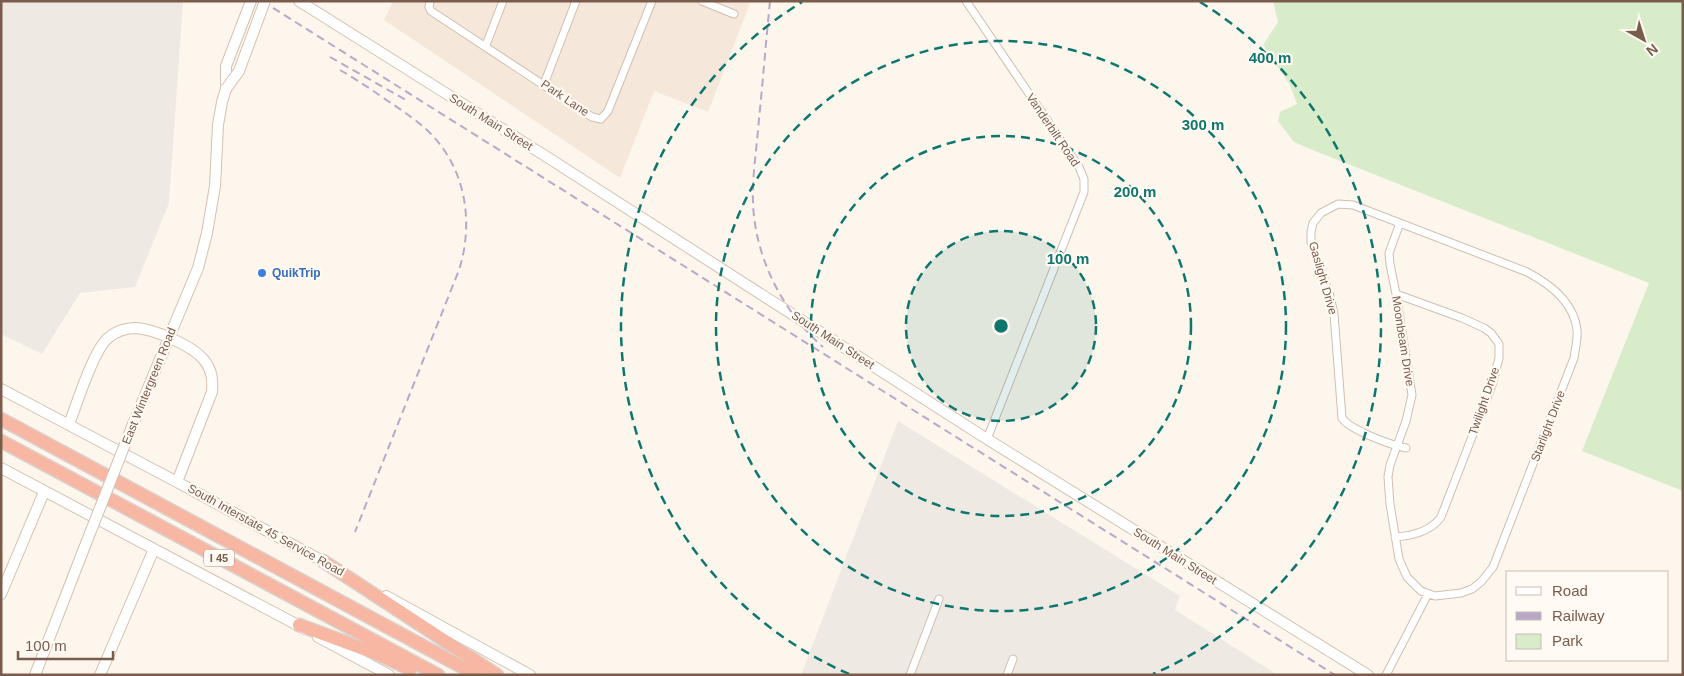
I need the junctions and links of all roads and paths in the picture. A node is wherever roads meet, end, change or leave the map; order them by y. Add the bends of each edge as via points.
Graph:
1 (251, 1) edge
2 (265, 1) edge
3 (300, 1) edge
4 (430, 1) edge
5 (504, 1) edge
6 (576, 1) edge
7 (652, 1) edge
8 (702, 1) edge
9 (966, 1) edge
10 (734, 14) dead end
11 (486, 46) junction
12 (544, 84) junction
13 (226, 89) junction
14 (1400, 223) junction
15 (1396, 294) junction
16 (169, 338) junction
17 (1, 389) edge
18 (1, 419) edge
19 (69, 424) junction
20 (987, 439) junction
21 (1, 441) edge
22 (1397, 446) junction
23 (1406, 448) dead end
24 (1, 468) edge
25 (178, 482) junction
26 (44, 492) junction
27 (1395, 537) junction
28 (154, 549) junction
29 (323, 561) junction
30 (1, 594) edge
31 (1428, 594) junction
32 (939, 598) dead end
33 (299, 626) junction
34 (1013, 659) dead end
35 (36, 675) edge
36 (100, 675) edge
37 (389, 675) edge
38 (424, 675) edge
39 (438, 675) edge
40 (477, 675) edge
41 (497, 675) edge
42 (530, 675) edge
43 (910, 675) edge
44 (1007, 675) edge
45 (1368, 675) edge
46 (1386, 675) edge

1 - 13 main road via 226,66
2 - 13 main road, bridge via 239,71
3 - 20 main road, South Main Street
4 - 11 street, Park Lane via 431,11
5 - 11 street
6 - 12 street
7 - 12 street, Park Lane via 608,111 601,119 592,117
8 - 10 street
9 - 20 street, Vanderbilt Road via 1084,179 1084,192
11 - 12 street, Park Lane
13 - 16 main road, East Wintergreen Road via 218,125 215,186 207,233 198,268
14 - 15 street, Moonbeam Drive via 1389,253
14 - 22 street, Gaslight Drive via 1353,205 1338,204 1321,213 1311,232 1313,252 1334,314 1342,418 1353,428
14 - 31 street, Starlight Drive via 1541,279 1569,306 1577,331 1574,358 1493,567 1481,582 1461,593 1448,596
15 - 22 street, Moonbeam Drive via 1412,395
15 - 27 street, Twilight Drive via 1484,328 1499,344 1499,351 1492,385 1441,517 1429,528
16 - 19 main road via 134,328 116,332 106,339 96,355
16 - 25 main road via 199,354 209,367 213,380 212,392
16 - 35 main road, East Wintergreen Road, bridge
17 - 19 main road, South Interstate 45 Service Road
18 - 40 highway, I 45
19 - 25 main road, South Interstate 45 Service Road
20 - 45 main road, South Main Street
21 - 39 highway, I 45
22 - 23 street, Gaslight Drive
22 - 27 street, Moonbeam Drive via 1388,477
24 - 26 main road
25 - 29 main road, South Interstate 45 Service Road
26 - 28 main road
26 - 30 main road
27 - 31 street, Moonbeam Drive via 1398,559 1407,577
28 - 33 main road
28 - 36 main road
29 - 41 highway
29 - 42 main road, South Interstate 45 Service Road
31 - 46 street
32 - 43 street
33 - 37 main road
33 - 38 highway via 380,655
34 - 44 street

